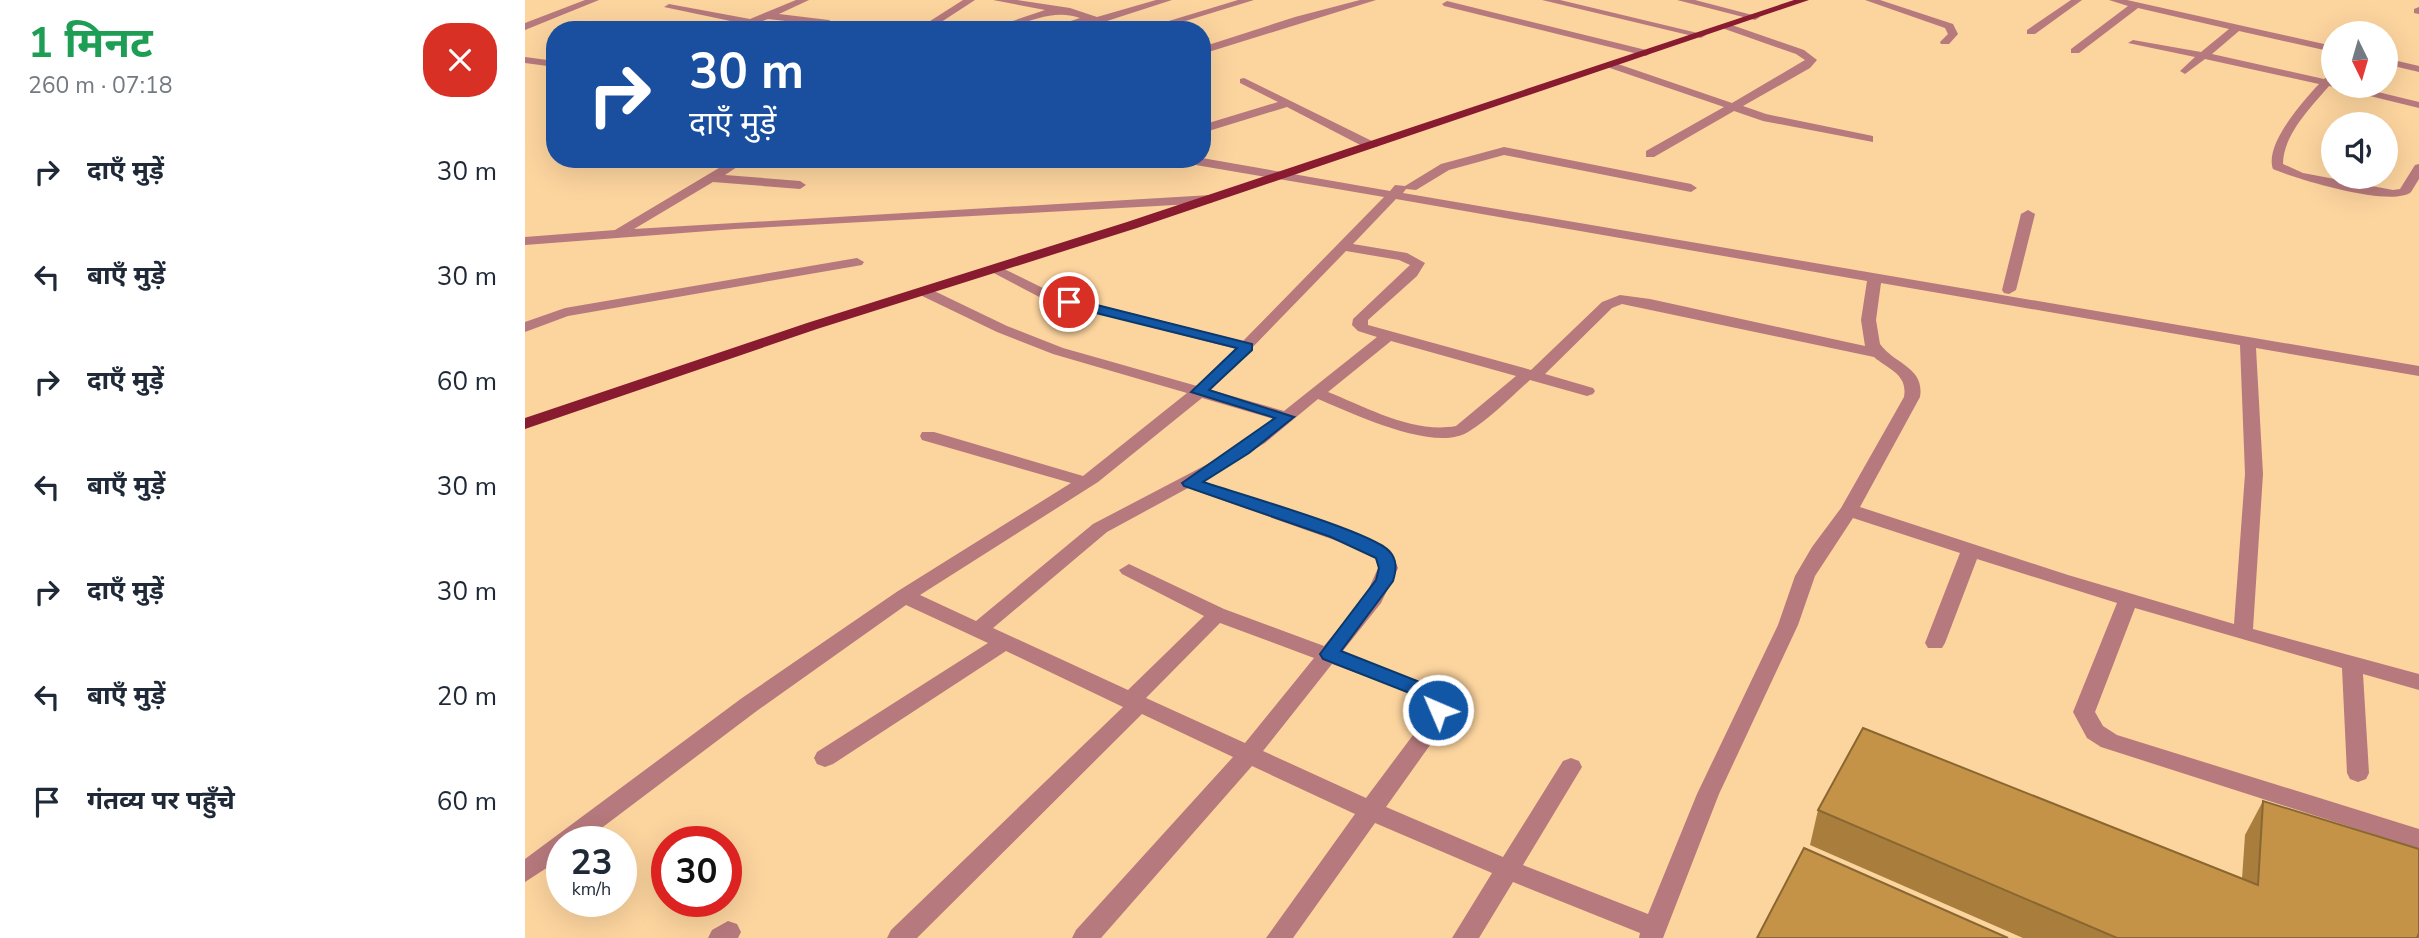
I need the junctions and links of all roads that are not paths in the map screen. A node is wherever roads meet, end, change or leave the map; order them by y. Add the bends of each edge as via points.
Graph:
1 (594, 0) edge
2 (804, 0) edge
3 (970, 0) edge
4 (1005, 0) edge
5 (1070, 0) edge
6 (1167, 0) edge
7 (1249, 0) edge
8 (1371, 0) edge
9 (1547, 0) edge
10 (1682, 0) edge
11 (1804, 0) edge
12 (1870, 0) edge
13 (2077, 0) edge
14 (2115, 0) edge
15 (1447, 4) dead end
16 (2136, 5) junction
17 (1047, 6) junction
18 (669, 7) dead end
19 (1059, 9) junction
20 (767, 15) junction
21 (1755, 17) junction
22 (1095, 19) junction
23 (746, 21) edge
24 (753, 21) edge
25 (814, 21) edge
26 (936, 21) edge
27 (1020, 21) edge
28 (1086, 21) edge
29 (1100, 21) edge
30 (1176, 21) edge
31 (1726, 26) junction
32 (525, 27) edge
33 (2236, 28) junction
34 (2031, 32) dead end
35 (1701, 35) junction
36 (1945, 42) dead end
37 (2133, 43) dead end
38 (2321, 46) edge
39 (1211, 48) edge
40 (2075, 51) dead end
41 (1646, 53) junction
42 (2201, 55) junction
43 (525, 60) edge
44 (546, 63) edge
45 (2398, 64) edge
46 (1611, 65) junction
47 (525, 66) edge
48 (546, 69) edge
49 (2419, 69) edge
50 (2185, 71) dead end
51 (2321, 79) edge
52 (1244, 81) dead end
53 (2321, 91) edge
54 (2390, 98) edge
55 (1288, 103) junction
56 (2419, 105) edge
57 (1733, 108) junction
58 (1211, 126) edge
59 (1869, 139) dead end
60 (1372, 146) junction
61 (1211, 154) edge
62 (1650, 154) dead end
63 (1211, 164) edge
64 (729, 168) edge
65 (1303, 169) junction
66 (2419, 169) edge
67 (1280, 177) junction
68 (714, 178) junction
69 (800, 185) dead end
70 (1691, 188) dead end
71 (1402, 189) junction
72 (1211, 199) junction
73 (2028, 214) dead end
74 (617, 233) junction
75 (525, 241) edge
76 (1346, 247) junction
77 (857, 262) dead end
78 (995, 270) junction
79 (1875, 277) junction
80 (2009, 290) junction
81 (923, 291) junction
82 (525, 327) edge
83 (1387, 336) junction
84 (2248, 341) junction
85 (1247, 347) junction
86 (1878, 353) junction
87 (2419, 359) edge
88 (2419, 371) edge
89 (1531, 375) junction
90 (1587, 391) dead end
91 (1199, 392) junction
92 (1317, 393) junction
93 (1287, 417) junction
94 (525, 424) edge
95 (928, 436) dead end
96 (1086, 482) junction
97 (1190, 483) junction
98 (1849, 510) junction
99 (1970, 551) junction
100 (1129, 570) dead end
101 (905, 596) junction
102 (2128, 600) junction
103 (1217, 614) junction
104 (979, 629) junction
105 (2243, 634) junction
106 (1004, 642) junction
107 (1935, 642) dead end
108 (1329, 654) junction
109 (2352, 664) junction
110 (2419, 682) edge
111 (1134, 703) junction
112 (1247, 756) junction
113 (825, 758) dead end
114 (1571, 767) dead end
115 (2358, 773) dead end
116 (1372, 812) junction
117 (587, 826) edge
118 (2419, 839) edge
119 (546, 856) edge
120 (1508, 871) junction
121 (525, 872) edge
122 (1652, 933) edge
123 (899, 938) edge
124 (1085, 938) edge
125 (1279, 938) edge
126 (1465, 938) edge

1 - 32 street
2 - 20 street
3 - 26 street
4 - 17 street
5 - 17 street
6 - 22 street
7 - 30 street
8 - 39 street
9 - 35 street
10 - 21 street
11 - 21 main road
12 - 36 street via 1948,26 1954,34
13 - 34 street
14 - 16 street
15 - 41 street
16 - 33 street
16 - 40 street
17 - 19 street
18 - 23 street
19 - 22 street
19 - 27 street
20 - 24 street
20 - 25 street
21 - 31 main road
22 - 28 street
22 - 29 street
31 - 35 main road
31 - 57 street via 1812,60
33 - 38 street
33 - 42 street
35 - 41 main road
37 - 42 street
41 - 46 main road
42 - 50 street
42 - 51 street
43 - 44 street
45 - 49 street
46 - 57 street
46 - 60 main road
47 - 48 street
52 - 55 street
53 - 66 street via 2279,148 2277,166 2299,176 2393,194 2405,192
54 - 56 street
55 - 58 street
55 - 60 street
57 - 59 street
57 - 62 street
60 - 65 main road
61 - 65 street
63 - 67 street
64 - 68 street
65 - 67 main road
65 - 71 street
67 - 71 street
67 - 72 main road
68 - 69 street
68 - 74 street
70 - 71 street via 1504,151 1445,167
71 - 76 street
71 - 79 street
71 - 80 street
72 - 74 street
72 - 78 main road
73 - 80 street
74 - 75 street
76 - 83 street via 1417,262 1412,273 1361,319 1363,328
76 - 85 street
77 - 82 street via 565,312
78 - 81 main road
78 - 85 street via 1050,296
79 - 84 street
79 - 86 street via 1869,331
80 - 87 street
81 - 91 street via 1058,351
81 - 94 main road
83 - 89 street
83 - 92 street
84 - 88 street
84 - 105 street via 2254,474
85 - 91 street
86 - 89 street via 1620,299 1607,305
86 - 98 street via 1905,372 1915,388
89 - 90 street
89 - 92 street via 1451,434 1428,432
91 - 93 street
91 - 96 street
92 - 93 street
93 - 97 street
95 - 96 street
96 - 101 street
97 - 104 street via 1100,528
97 - 108 street via 1336,533 1384,555 1388,568 1384,581
98 - 99 street
98 - 122 street via 1805,576 1788,625 1708,794
99 - 102 street
99 - 107 street
100 - 103 street
101 - 104 street
101 - 117 street
102 - 105 street
102 - 118 street via 2084,712 2095,732 2109,741
103 - 108 street
103 - 111 street
104 - 106 street
105 - 109 street
106 - 111 street
106 - 113 street
108 - 112 street
108 - 116 street via 1433,695 1438,702 1431,725
109 - 110 street
109 - 115 street
111 - 112 street
111 - 123 street
112 - 116 street
112 - 124 street
114 - 120 street
116 - 120 street
116 - 125 street
119 - 121 street
120 - 122 street
120 - 126 street

